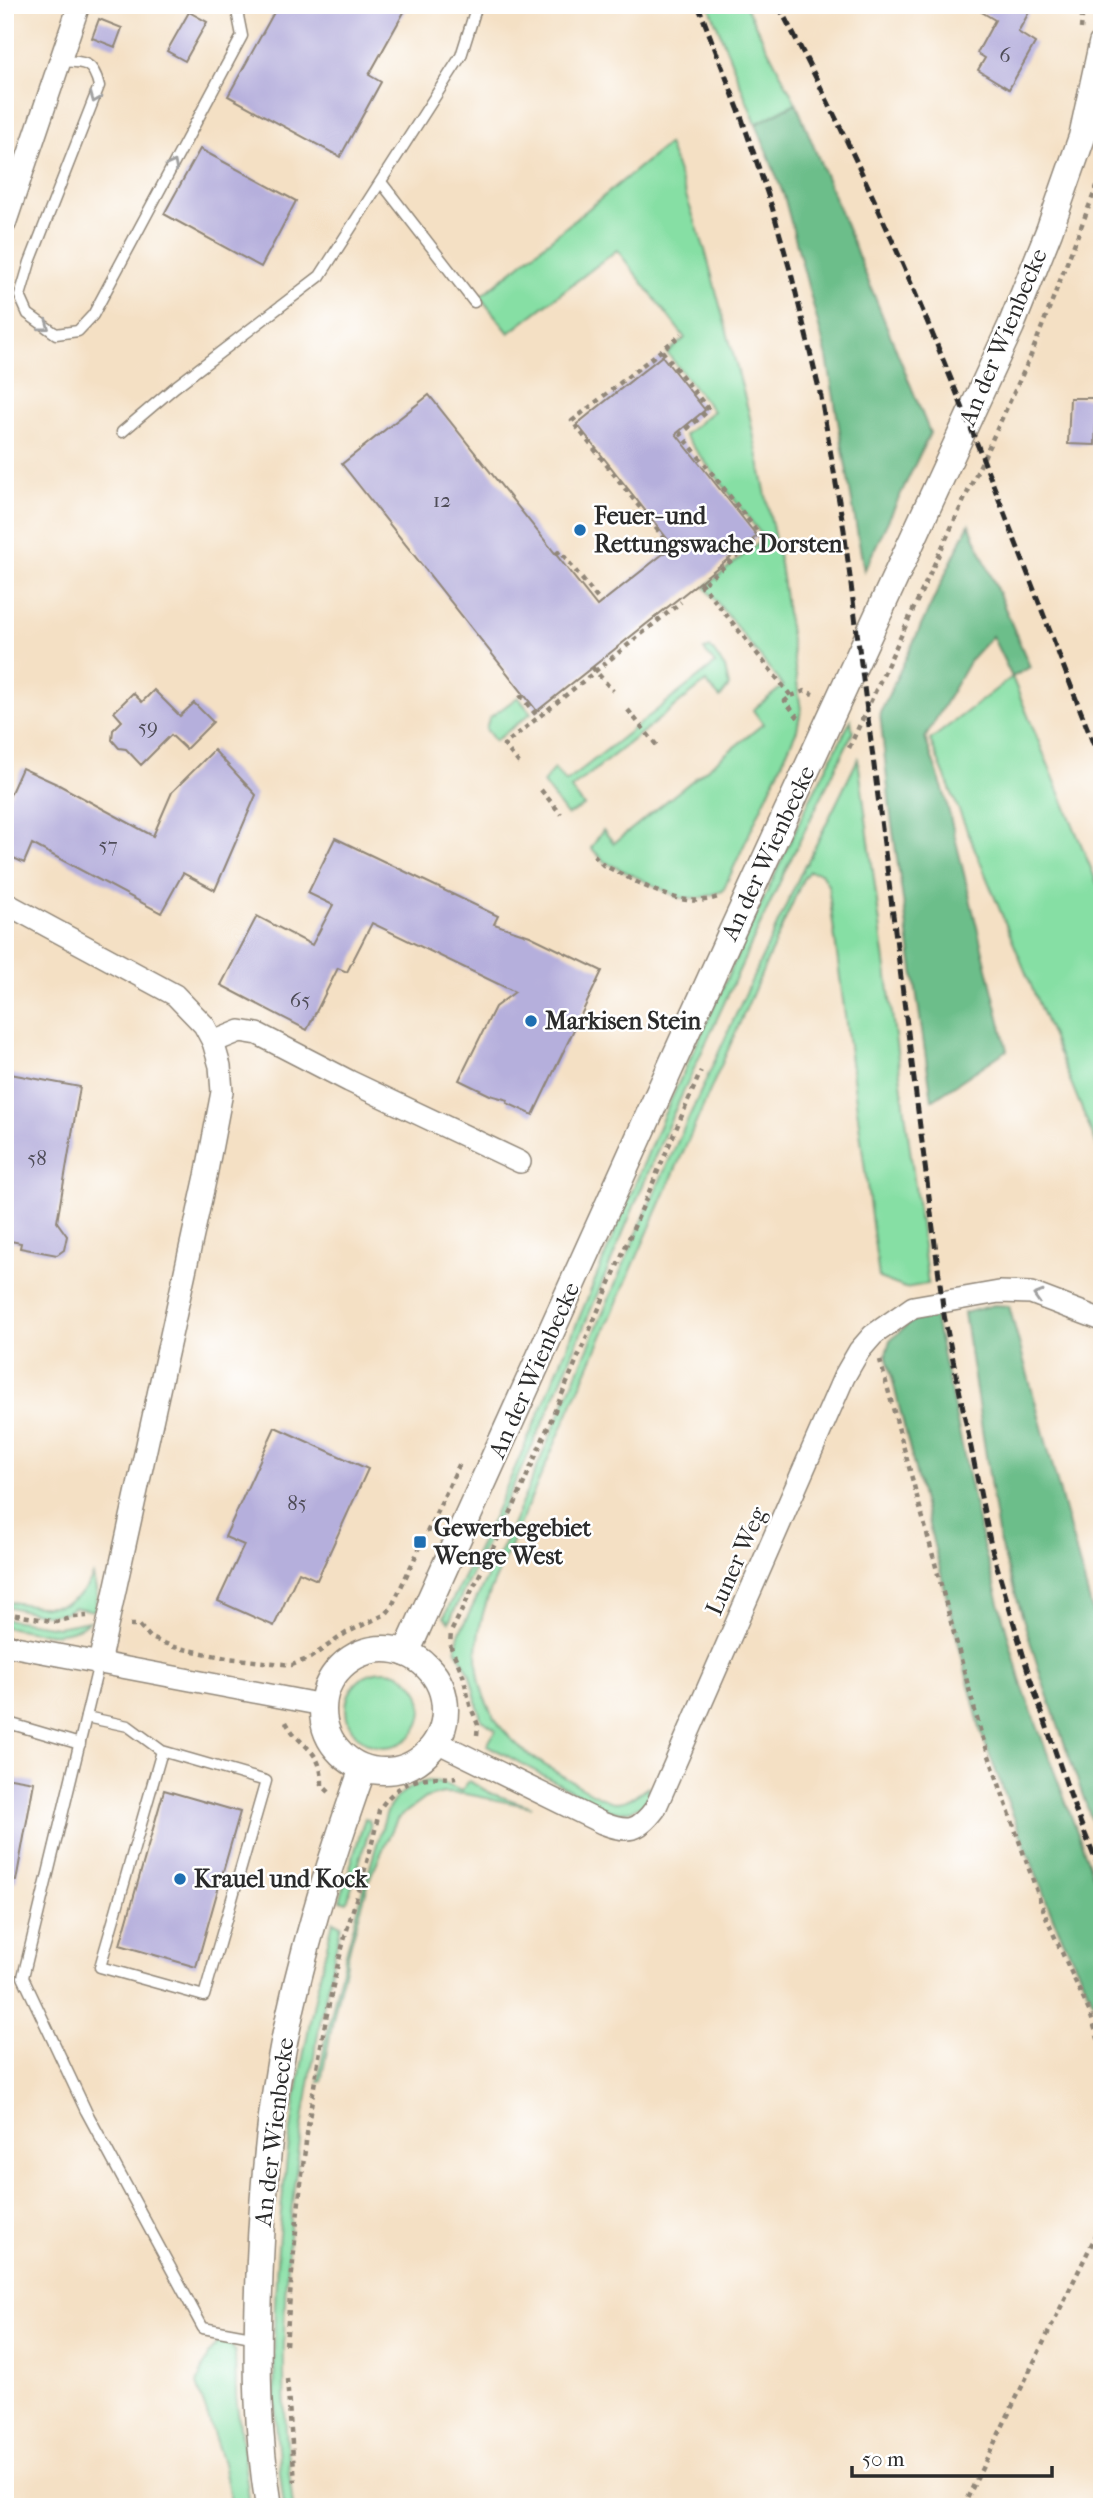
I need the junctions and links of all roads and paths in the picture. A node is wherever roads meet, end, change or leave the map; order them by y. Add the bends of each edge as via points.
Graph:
1 (79, 5) edge
2 (125, 5) edge
3 (133, 5) edge
4 (227, 5) edge
5 (477, 5) edge
6 (1102, 44) edge
7 (59, 61) junction
8 (1102, 173) edge
9 (381, 182) junction
10 (5, 224) edge
11 (474, 302) dead end
12 (682, 334) dead end
13 (662, 351) junction
14 (122, 432) dead end
15 (671, 547) dead end
16 (556, 554) dead end
17 (681, 602) dead end
18 (601, 603) dead end
19 (594, 669) junction
20 (612, 691) dead end
21 (520, 695) dead end
22 (791, 696) junction
23 (819, 696) dead end
24 (628, 710) dead end
25 (538, 717) junction
26 (805, 726) dead end
27 (658, 747) dead end
28 (846, 752) dead end
29 (519, 763) dead end
30 (541, 790) dead end
31 (561, 814) dead end
32 (594, 855) dead end
33 (722, 895) dead end
34 (5, 903) edge
35 (213, 1042) junction
36 (705, 1062) dead end
37 (520, 1162) dead end
38 (1102, 1321) edge
39 (873, 1335) junction
40 (391, 1608) dead end
41 (5, 1613) edge
42 (108, 1620) junction
43 (5, 1645) edge
44 (406, 1653) junction
45 (99, 1663) junction
46 (323, 1705) junction
47 (86, 1717) junction
48 (284, 1718) dead end
49 (5, 1722) edge
50 (477, 1741) dead end
51 (437, 1742) junction
52 (80, 1744) junction
53 (162, 1751) junction
54 (363, 1768) junction
55 (458, 1776) dead end
56 (330, 1793) dead end
57 (1102, 2051) edge
58 (1102, 2222) edge
59 (257, 2338) junction
60 (286, 2356) dead end
61 (286, 2370) dead end
62 (295, 2492) dead end
63 (270, 2507) edge
64 (963, 2507) edge

1 - 7 street
2 - 3 lane
7 -> 4 lane via 84,62 96,71 99,86 20,296 28,314 56,334 78,331 93,315 242,36 237,11
5 - 9 lane via 461,56
6 - 44 street, An der Wienbecke via 1082,137 1011,326
7 - 10 street
8 - 28 path via 1029,360
9 - 11 lane
9 - 14 lane via 320,276
12 - 13 path
13 - 15 path via 572,421
13 - 22 path via 709,411 681,434 761,536 700,585
16 - 18 path via 560,551
17 - 19 path
19 - 20 path
19 - 25 path
21 - 25 path
22 - 23 path via 805,691
22 - 26 path via 785,701
24 - 27 path
25 - 29 path via 504,745
30 - 31 path
32 - 33 path via 603,865 681,901
34 - 35 street via 175,995 192,1010
35 - 37 street via 240,1031 258,1034
35 - 42 street via 222,1092
36 - 50 path via 514,1506 451,1632 450,1645 478,1725
38 -> 39 street, Luner Weg via 1031,1293 999,1292 913,1307
39 - 51 street, Luner Weg via 844,1377 655,1810 641,1826 628,1830 602,1823
39 - 57 path via 981,1733 1047,1920 1090,2012
40 - 42 path via 292,1665 174,1647 151,1638 139,1625
41 - 42 path via 57,1622 83,1616
42 - 45 street
43 - 45 street
44 - 46 street via 369,1650 351,1658 337,1670
44 - 51 street via 425,1664 438,1680 445,1700
45 - 46 street
45 - 47 lane
46 - 54 street via 332,1743 345,1758
47 - 52 lane
47 - 53 lane via 128,1726
48 - 56 path via 291,1732 317,1758 322,1784
49 - 52 lane
51 - 54 street via 412,1765 379,1772
52 - 59 lane via 23,1977 86,2111 203,2328
53 - 53 lane via 266,1781 204,1996 100,1967
54 - 59 street, An der Wienbecke via 309,1935 280,2065 261,2218
55 - 60 path via 432,1777 399,1787 379,1810 319,2053 297,2209
58 - 64 path
59 - 63 street, An der Wienbecke via 258,2411
61 - 62 path

